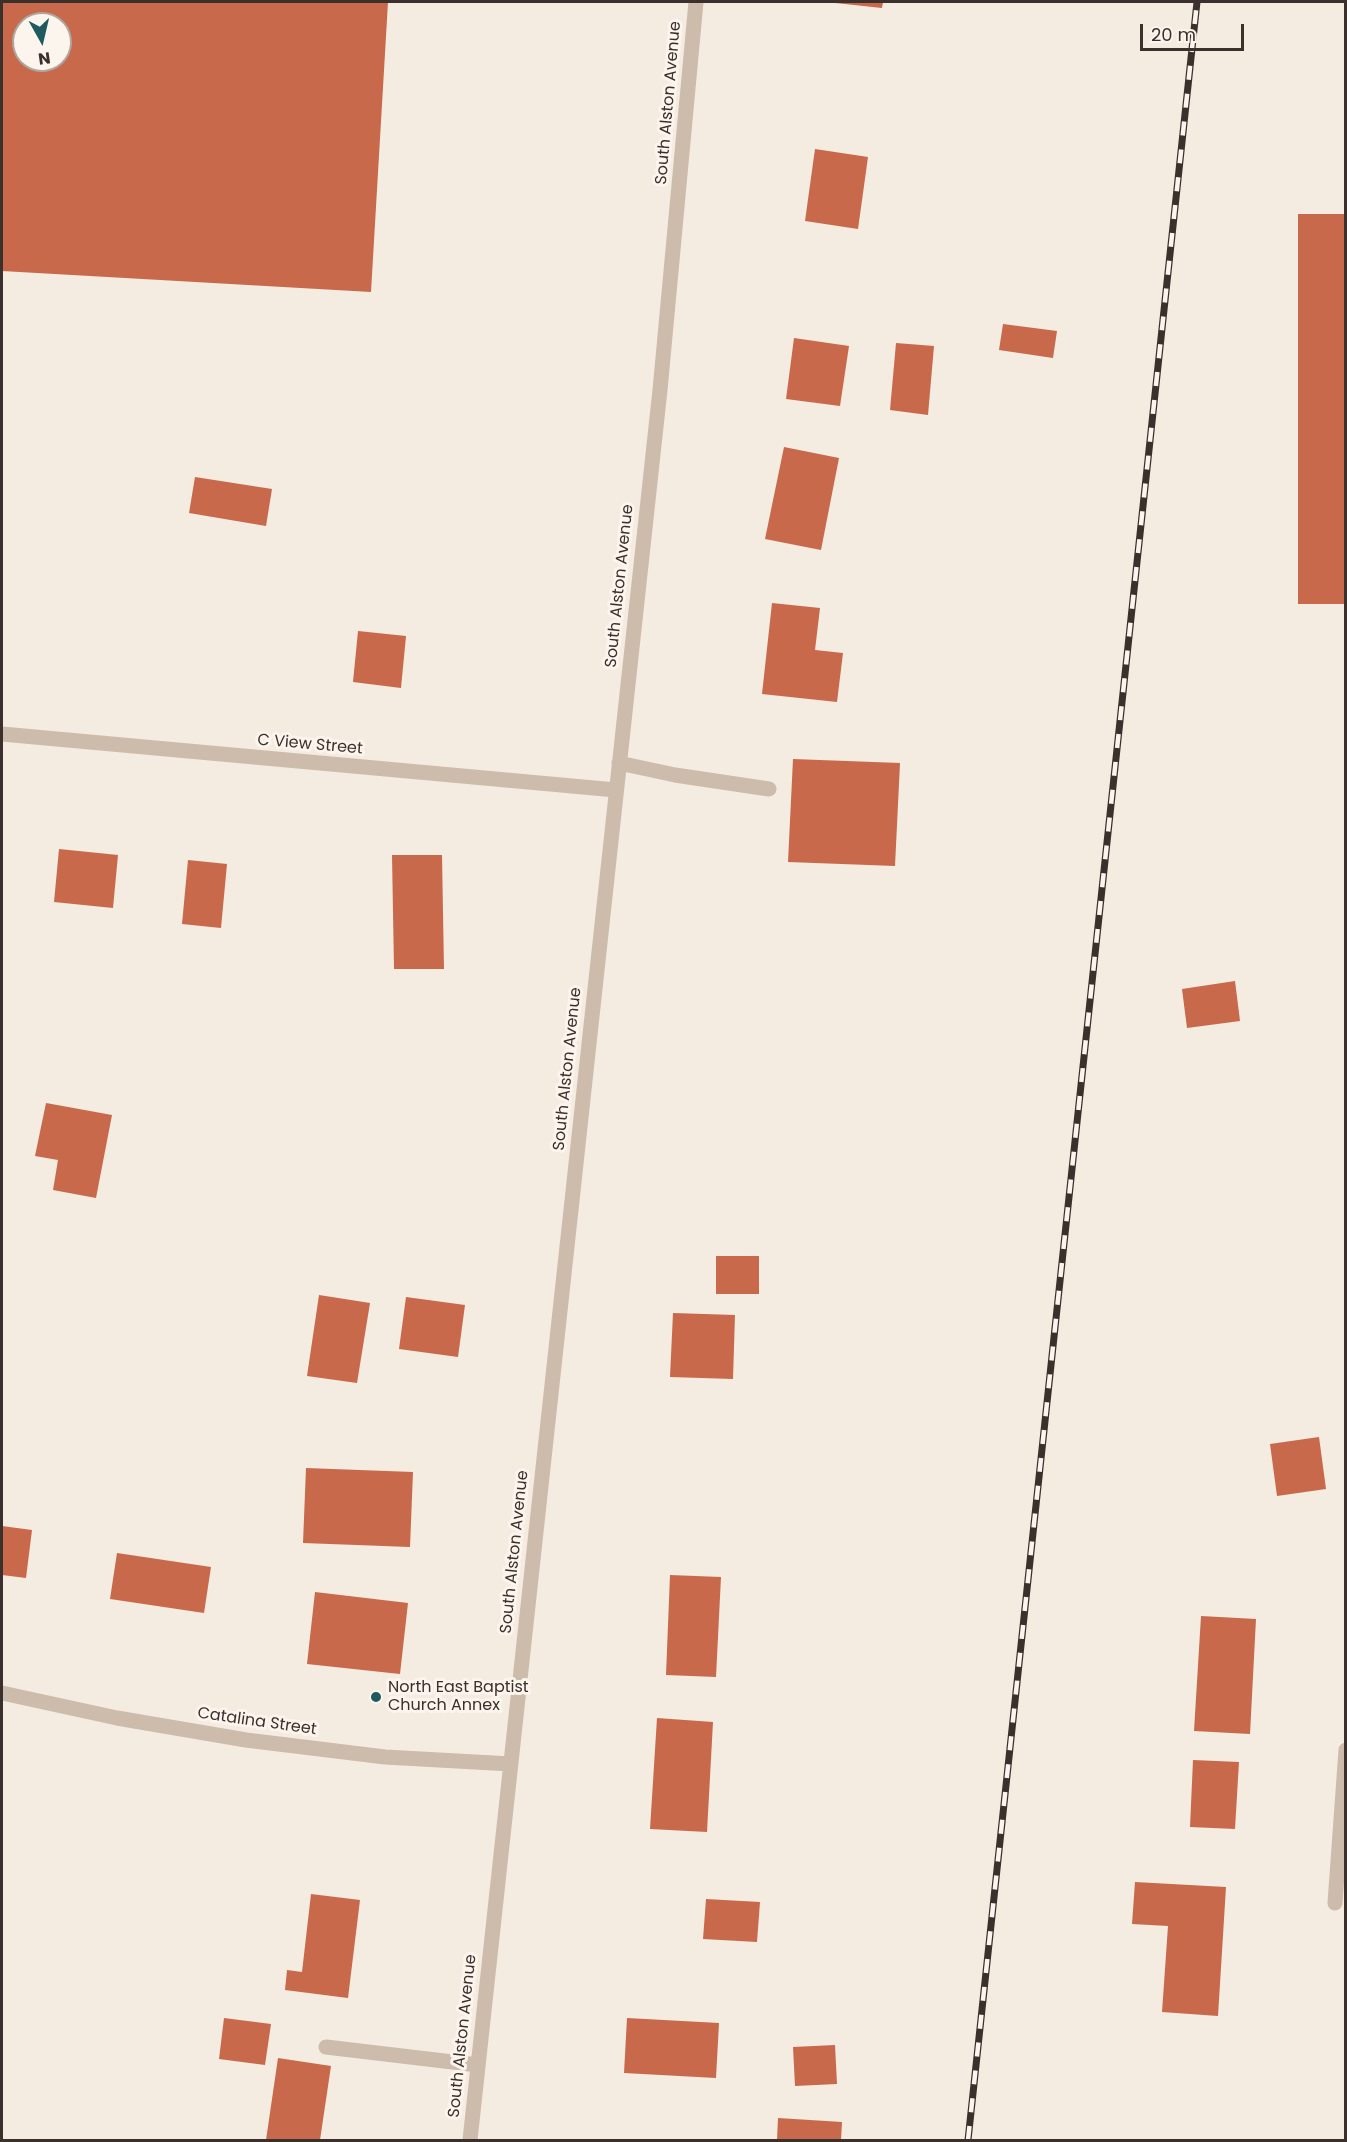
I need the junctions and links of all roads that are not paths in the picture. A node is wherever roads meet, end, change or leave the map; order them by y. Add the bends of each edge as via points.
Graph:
1 (696, 2) edge
2 (2, 734) edge
3 (619, 763) junction
4 (770, 789) dead end
5 (616, 790) junction
6 (2, 1693) edge
7 (1346, 1750) edge
8 (511, 1764) junction
9 (1335, 1903) dead end
10 (326, 2047) dead end
11 (478, 2065) junction
12 (470, 2140) edge

1 - 3 street, South Alston Avenue via 660,390
2 - 5 street, C View Street
3 - 4 street
3 - 5 street, South Alston Avenue
5 - 8 street, South Alston Avenue
6 - 8 street, Catalina Street via 246,1740 385,1757
7 - 9 street
8 - 11 street, South Alston Avenue
10 - 11 street
11 - 12 street, South Alston Avenue

